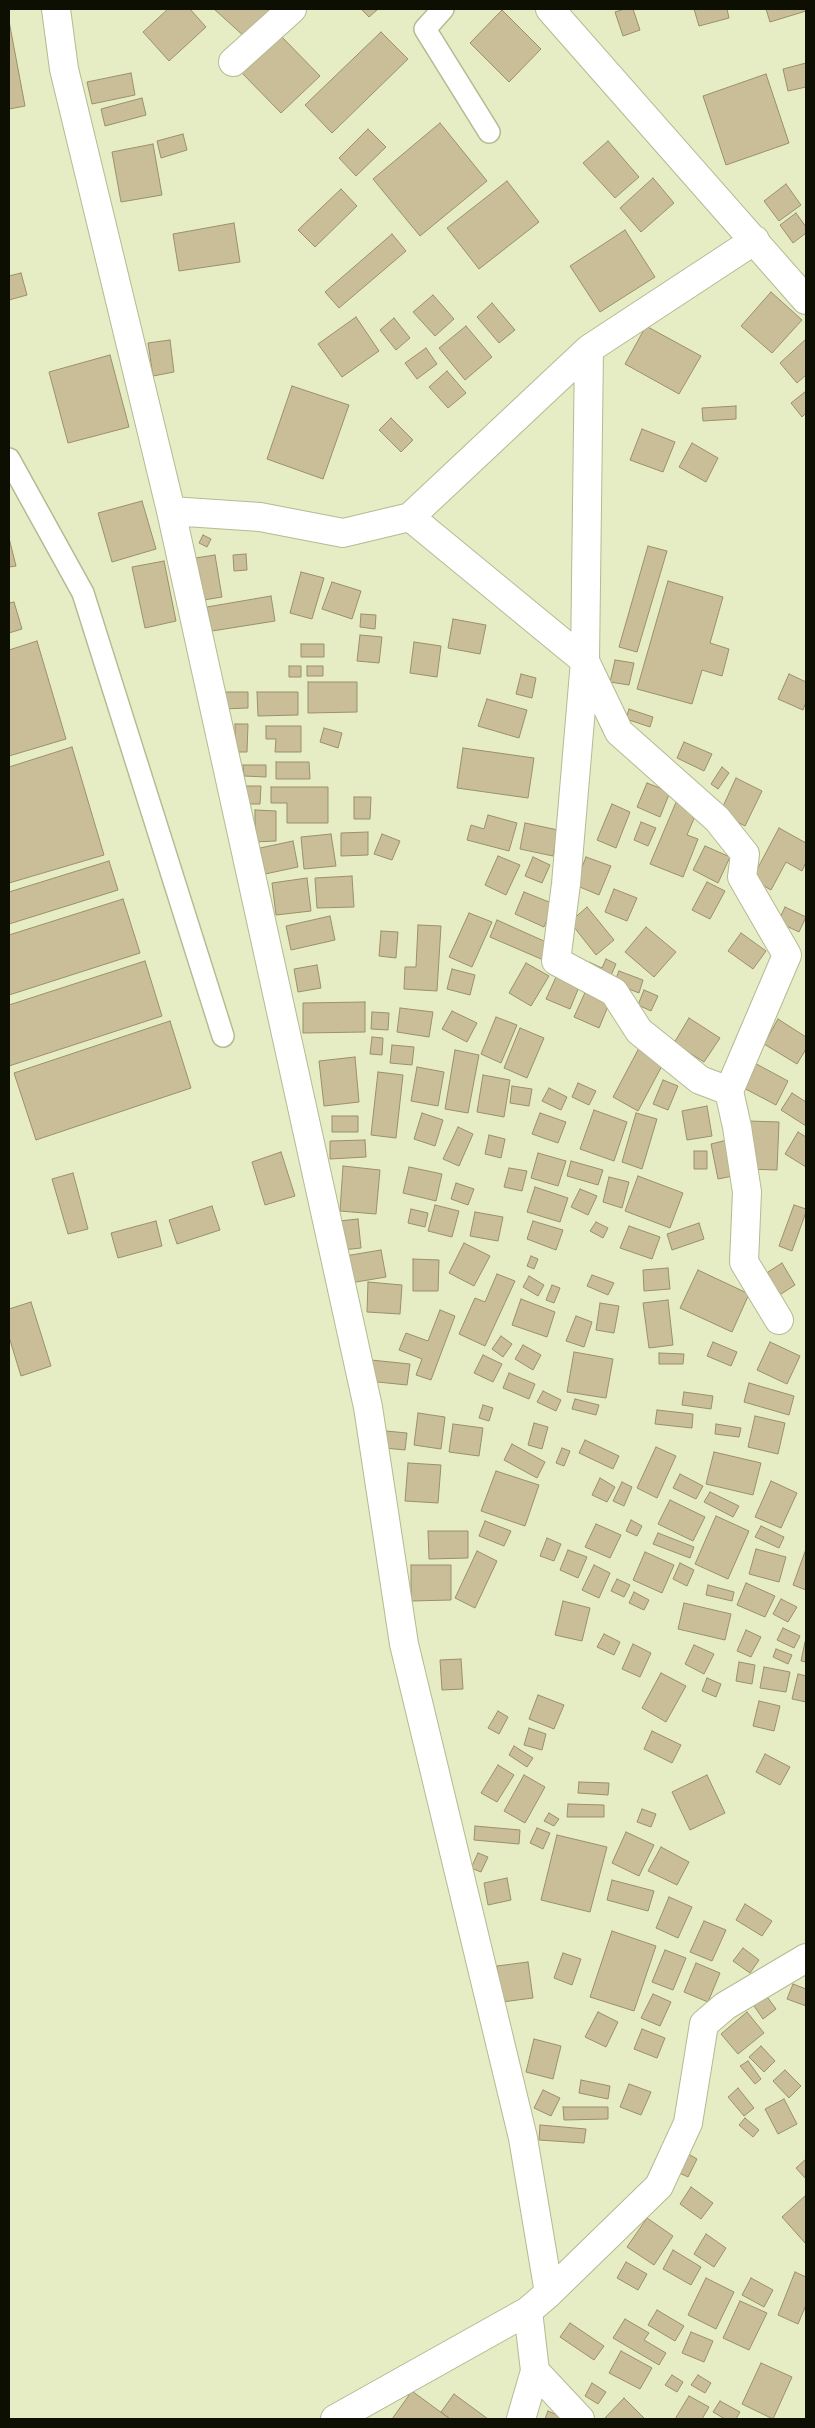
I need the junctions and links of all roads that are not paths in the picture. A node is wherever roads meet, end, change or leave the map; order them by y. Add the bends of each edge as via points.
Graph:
1 (56, 9) edge
2 (292, 9) edge
3 (444, 9) edge
4 (550, 9) edge
5 (233, 62) dead end
6 (489, 132) dead end
7 (755, 240) junction
8 (806, 300) edge
9 (589, 349) junction
10 (9, 459) edge
11 (171, 511) junction
12 (410, 517) junction
13 (585, 661) junction
14 (223, 1036) dead end
15 (729, 1091) junction
16 (779, 1320) dead end
17 (806, 1958) edge
18 (549, 2293) junction
19 (528, 2311) junction
20 (535, 2371) junction
21 (335, 2419) edge
22 (521, 2419) edge
23 (580, 2419) edge

1 - 11 street via 64,69
2 - 5 street
3 - 6 lane via 425,28
4 - 7 street
7 - 8 street
7 - 9 street
9 - 12 street
9 - 13 street
10 - 14 lane via 83,593
11 - 12 street via 260,517 343,533
11 - 18 street via 368,1406 404,1644 523,2138
12 - 13 street
13 - 15 street via 619,732 717,819 745,854 742,878 788,955
13 - 15 street via 556,962 614,992 639,1031 700,1080
15 - 16 street via 746,1192 744,1262
17 - 18 street via 725,2006 704,2024 688,2123 659,2186
18 - 19 street
19 - 20 street
19 - 21 street
20 - 22 street
20 - 23 street

